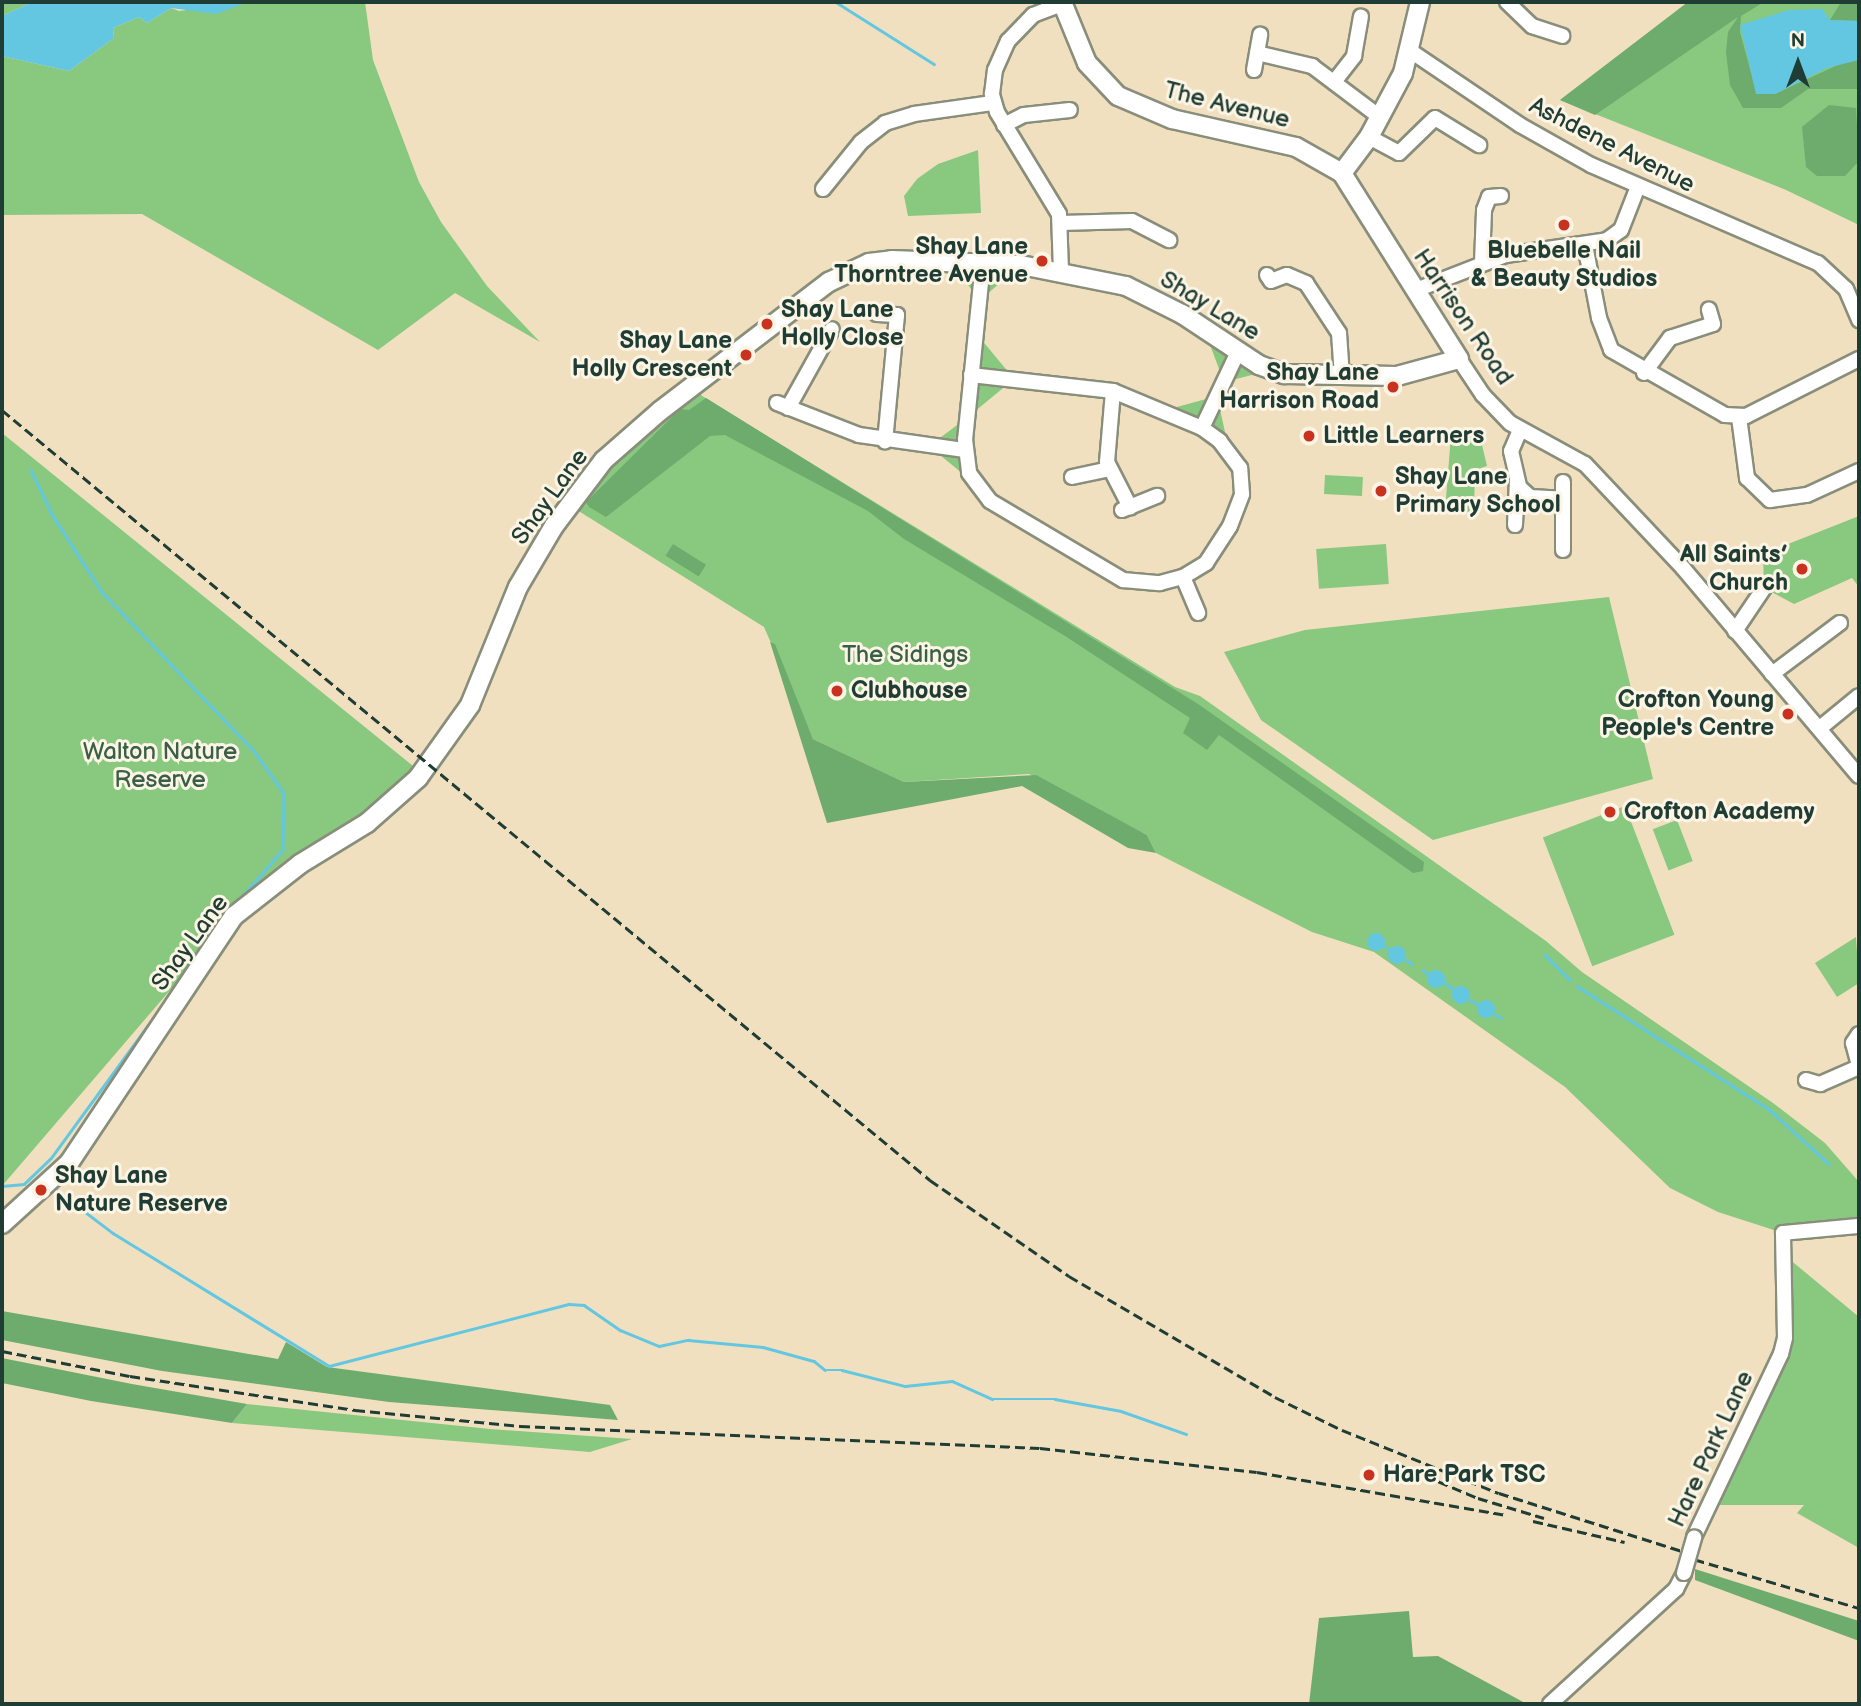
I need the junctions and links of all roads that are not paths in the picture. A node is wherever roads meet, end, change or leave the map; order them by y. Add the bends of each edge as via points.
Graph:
1 (1420, 2) edge
2 (1507, 2) edge
3 (1062, 3) edge
4 (1361, 17) dead end
5 (1260, 36) dead end
6 (1556, 39) dead end
7 (1409, 50) junction
8 (1257, 53) junction
9 (1254, 70) dead end
10 (1334, 82) junction
11 (992, 103) junction
12 (1066, 113) dead end
13 (1380, 117) junction
14 (1004, 125) junction
15 (1369, 137) junction
16 (1473, 144) dead end
17 (1342, 173) junction
18 (832, 186) dead end
19 (1637, 189) junction
20 (1490, 195) dead end
21 (1061, 223) junction
22 (1169, 239) dead end
23 (1585, 245) junction
24 (983, 262) junction
25 (1482, 262) junction
26 (1061, 271) junction
27 (1267, 275) dead end
28 (1416, 290) junction
29 (1709, 310) dead end
30 (877, 314) dead end
31 (1859, 320) edge
32 (831, 338) dead end
33 (1238, 352) junction
34 (1459, 359) junction
35 (1859, 359) edge
36 (1644, 373) junction
37 (971, 375) junction
38 (1342, 377) junction
39 (1113, 391) junction
40 (1739, 417) junction
41 (1202, 428) junction
42 (1520, 430) junction
43 (885, 441) junction
44 (965, 450) junction
45 (1109, 469) junction
46 (1859, 471) edge
47 (1073, 477) dead end
48 (1517, 479) junction
49 (1563, 482) dead end
50 (1157, 496) dead end
51 (1563, 499) junction
52 (1515, 524) dead end
53 (1563, 550) dead end
54 (1183, 577) junction
55 (1764, 588) dead end
56 (1198, 613) dead end
57 (1840, 623) dead end
58 (1735, 631) junction
59 (1772, 674) junction
60 (1859, 696) edge
61 (1820, 728) junction
62 (1857, 770) edge
63 (1859, 1034) edge
64 (1858, 1068) edge
65 (1816, 1087) dead end
66 (2, 1224) edge
67 (1859, 1226) edge
68 (1550, 1704) edge

1 - 7 main road
2 - 6 street via 1532,26
3 - 11 street via 1033,15 1008,41 995,70
3 - 17 main road, The Avenue via 1087,63 1101,81 1143,109 1296,147
4 - 10 street via 1354,56
5 - 8 street
7 - 13 main road via 1403,73
7 - 19 street, Ashdene Avenue via 1520,125
8 - 9 street
8 - 10 street via 1301,61
10 - 13 street
11 - 14 street
11 - 18 street via 914,114 885,123 861,142
12 - 14 street via 1024,115
13 - 15 main road
14 - 21 street
15 - 16 street via 1399,153 1435,118
15 - 17 main road
17 - 28 main road, Harrison Road
19 - 23 street via 1621,230 1607,240
19 - 31 street, Ashdene Avenue via 1818,263 1846,289
20 - 25 street via 1482,220
21 - 22 street via 1132,221
21 - 26 street
23 - 25 street
23 - 36 street via 1607,344
24 - 26 main road, Shay Lane
24 - 37 street
24 - 66 main road, Shay Lane via 892,260 847,271 660,411 604,460 518,587 470,705 449,738 398,799 234,916 69,1163
25 - 28 street
26 - 33 main road, Shay Lane via 1126,286 1155,299
27 - 38 street via 1271,281 1287,275 1306,283 1339,333
28 - 34 main road, Harrison Road
29 - 36 street via 1713,324 1670,338
30 - 43 street via 897,316
32 - 43 street via 783,406 842,430
33 - 38 main road, Shay Lane via 1284,374
33 - 41 street
34 - 38 main road, Shay Lane via 1412,374
34 - 42 street, Harrison Road via 1483,395
35 - 40 street
36 - 40 street via 1725,415
37 - 39 street
37 - 44 street
39 - 41 street
39 - 45 street
40 - 46 street via 1747,478 1770,500 1807,495
41 - 54 street via 1237,461 1242,494 1219,545 1198,569
42 - 48 street via 1511,451
42 - 58 street, Harrison Road via 1585,464
43 - 44 street
44 - 54 street via 969,473 990,501 1096,566 1135,582 1160,583
45 - 47 street
45 - 50 street via 1126,509
48 - 51 street via 1530,497
48 - 52 street
49 - 51 street
51 - 53 street
54 - 56 street
55 - 58 street
57 - 59 street
58 - 59 street, Harrison Road
59 - 61 street, Harrison Road
60 - 61 street
61 - 62 street, Harrison Road
63 - 64 street via 1853,1043
64 - 65 street
67 - 68 street, Hare Park Lane, bridge via 1783,1233 1785,1338 1781,1354 1694,1537 1684,1573 1676,1589

